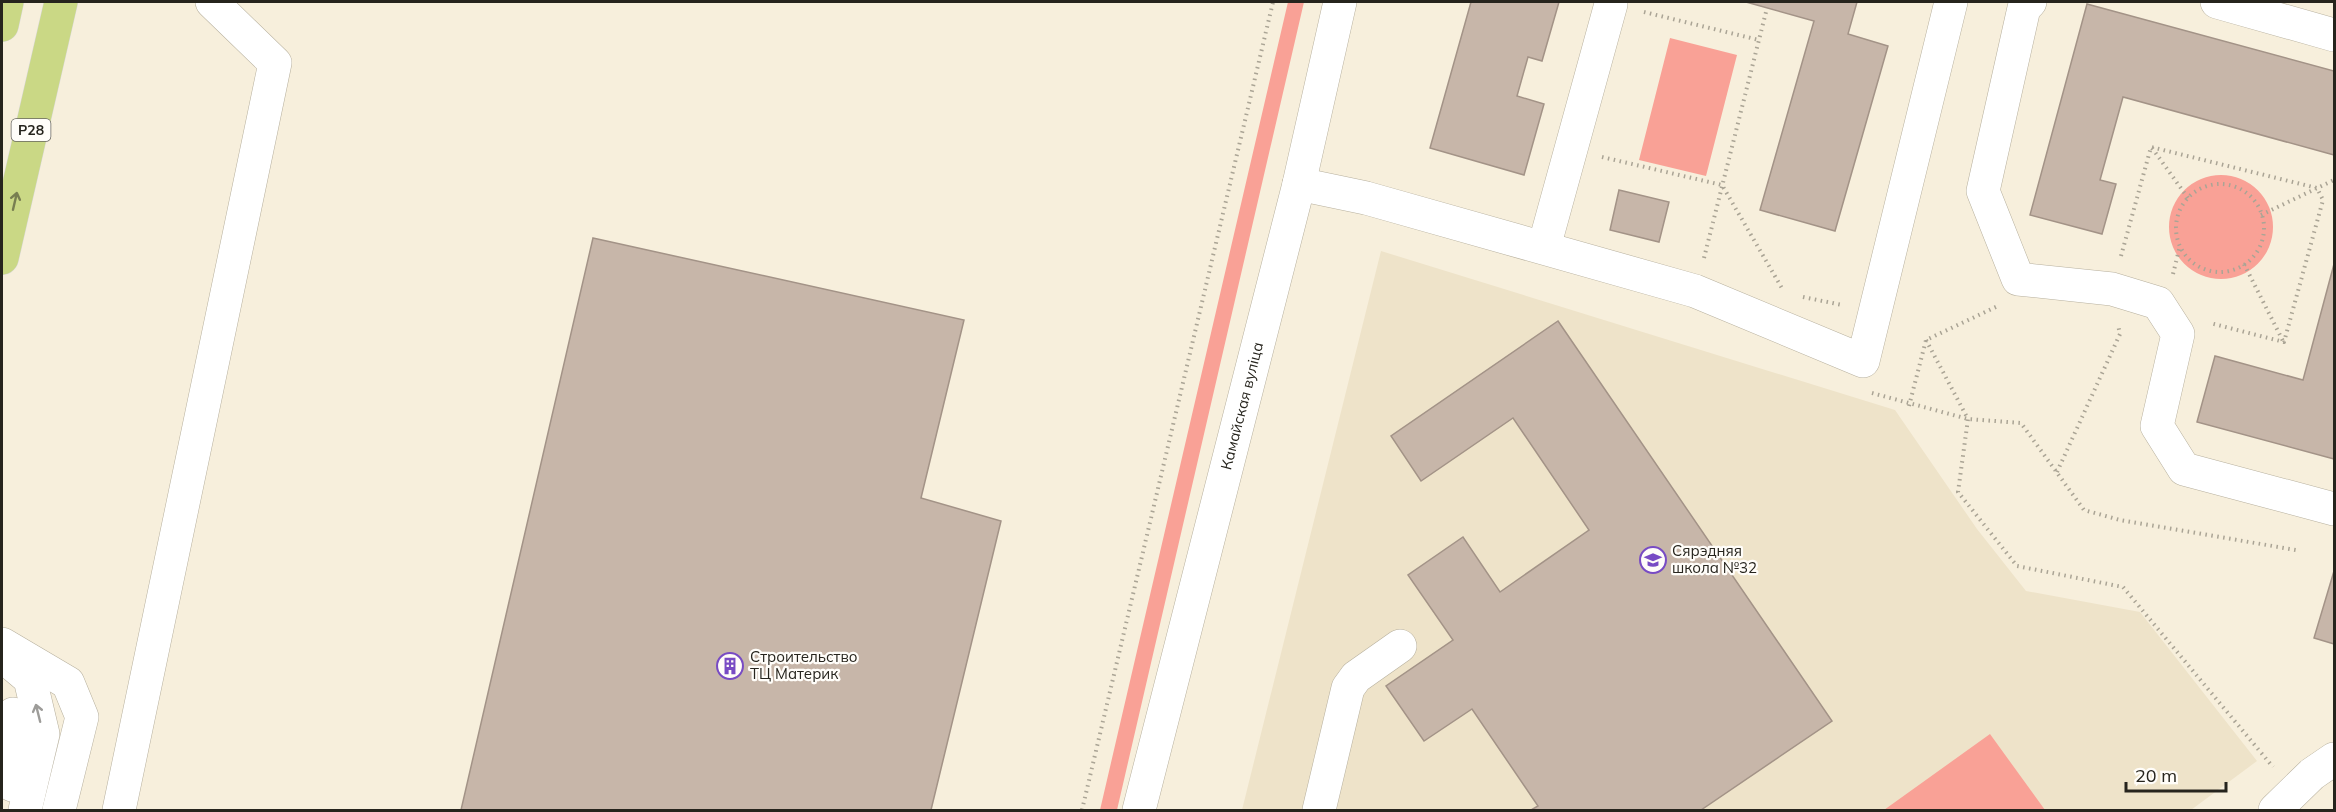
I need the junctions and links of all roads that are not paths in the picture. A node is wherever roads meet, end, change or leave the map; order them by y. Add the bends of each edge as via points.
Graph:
1 (7, 2) edge
2 (62, 2) edge
3 (212, 2) edge
4 (1340, 2) edge
5 (1951, 2) edge
6 (2030, 2) edge
7 (2217, 2) edge
8 (1611, 4) road end
9 (2, 25) edge
10 (2334, 34) edge
11 (1299, 184) junction
12 (1544, 247) junction
13 (2, 258) edge
14 (2334, 509) edge
15 (1400, 645) dead end
16 (2, 646) edge
17 (2, 655) edge
18 (4, 707) edge
19 (2334, 759) edge
20 (2, 765) edge
21 (6, 810) edge
22 (25, 810) edge
23 (44, 810) edge
24 (59, 810) edge
25 (119, 810) edge
26 (1140, 810) edge
27 (1319, 810) edge
28 (2275, 810) edge

1 - 9 main road
13 -> 2 main road, Р28
3 - 25 street via 275,63
4 - 11 street, Камайская вуліца
5 - 12 street via 1863,361 1695,291
6 - 14 street via 2024,8 1983,191 2018,279 2112,289 2158,303 2178,334 2157,426 2184,469
7 - 10 street
8 - 12 street
11 - 12 street via 1366,198
11 - 26 street, Камайская вуліца
15 - 27 street via 1356,677 1348,688
16 - 23 street via 56,691 66,717
16 - 24 street via 68,683 82,717
22 -> 17 street via 43,734 30,679
18 - 20 street
18 - 21 street via 19,752
19 - 28 street via 2312,774

